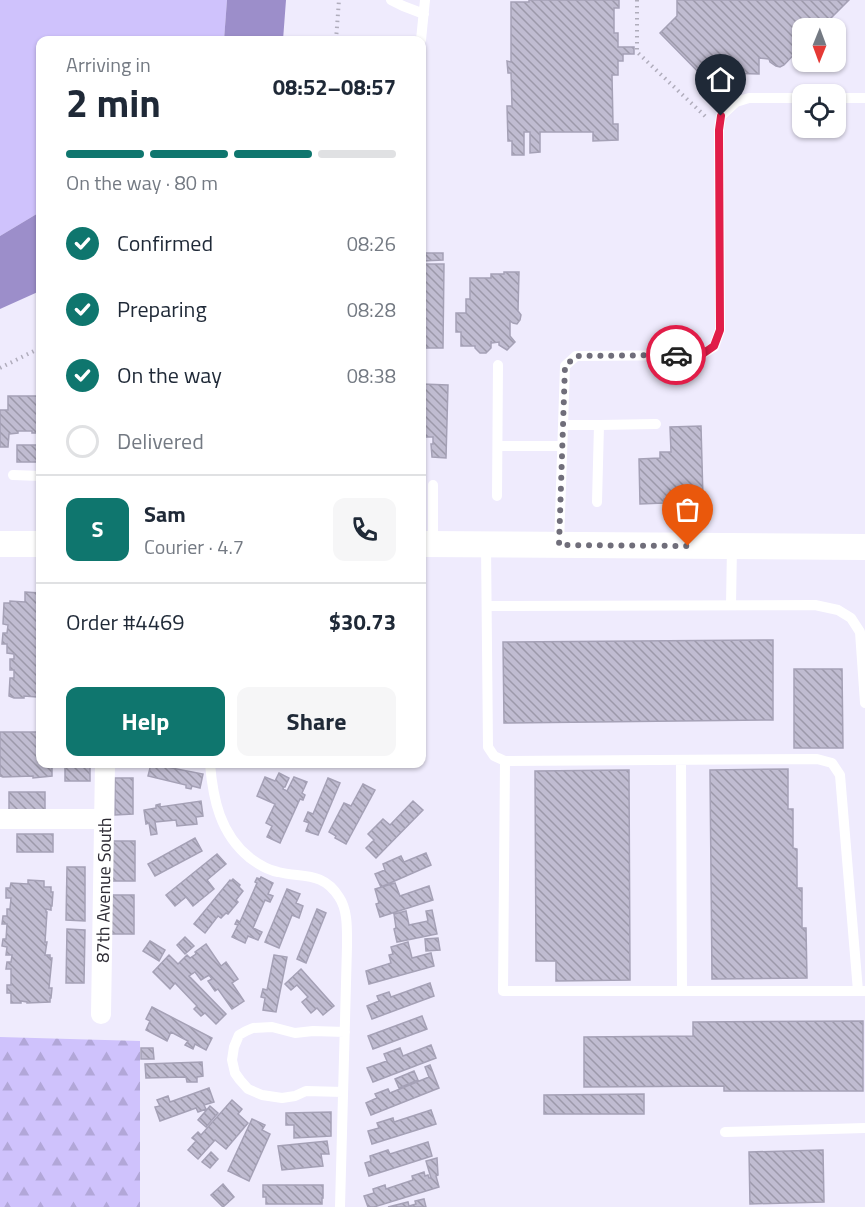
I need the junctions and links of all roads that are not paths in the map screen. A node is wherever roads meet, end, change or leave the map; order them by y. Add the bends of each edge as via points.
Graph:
1 (391, 0) edge
2 (425, 0) edge
3 (424, 14) junction
4 (422, 36) edge
5 (792, 98) edge
6 (846, 98) edge
7 (865, 98) edge
8 (498, 365) dead end
9 (656, 423) dead end
10 (563, 425) junction
11 (599, 425) junction
12 (498, 446) junction
13 (562, 446) junction
14 (13, 475) dead end
15 (36, 476) edge
16 (433, 485) dead end
17 (497, 496) dead end
18 (597, 502) dead end
19 (427, 508) edge
20 (0, 544) edge
21 (36, 544) edge
22 (427, 544) edge
23 (486, 545) junction
24 (559, 545) junction
25 (732, 546) junction
26 (865, 547) edge
27 (731, 605) junction
28 (487, 606) junction
29 (865, 703) edge
30 (681, 760) junction
31 (505, 761) junction
32 (105, 768) edge
33 (210, 768) edge
34 (0, 819) edge
35 (104, 819) junction
36 (682, 991) junction
37 (862, 991) edge
38 (101, 1014) dead end
39 (345, 1032) junction
40 (343, 1092) junction
41 (865, 1128) edge
42 (725, 1132) dead end
43 (340, 1207) edge

1 - 3 lane
2 - 3 lane
3 - 4 lane
5 - 10 lane via 749,98 736,102 721,116 720,330 714,346 701,355 576,356 565,366
6 - 7 lane
8 - 12 lane
9 - 11 lane
10 - 11 lane
10 - 13 lane
11 - 18 lane
12 - 13 lane
12 - 17 lane
13 - 24 lane
14 - 15 lane
16 - 19 lane
19 - 22 lane
20 - 21 street
22 - 23 street
23 - 24 street
23 - 28 lane
24 - 25 street
25 - 26 street
25 - 27 lane
27 - 28 lane
27 - 29 lane via 815,605 838,610 851,618 861,632
28 - 31 lane via 488,747 494,756
30 - 31 lane
30 - 36 lane
30 - 37 lane via 817,759 832,763 840,775
31 - 36 lane via 503,991
32 - 35 street, 87th Avenue South
33 - 39 lane via 218,812 237,846 273,871 320,879 340,897 347,946
34 - 35 street
35 - 38 street, 87th Avenue South
36 - 37 lane
39 - 40 lane
39 - 40 lane via 295,1033 272,1027 253,1028 239,1035 232,1060 240,1080 262,1095 282,1098 306,1091
40 - 43 lane
41 - 42 lane

